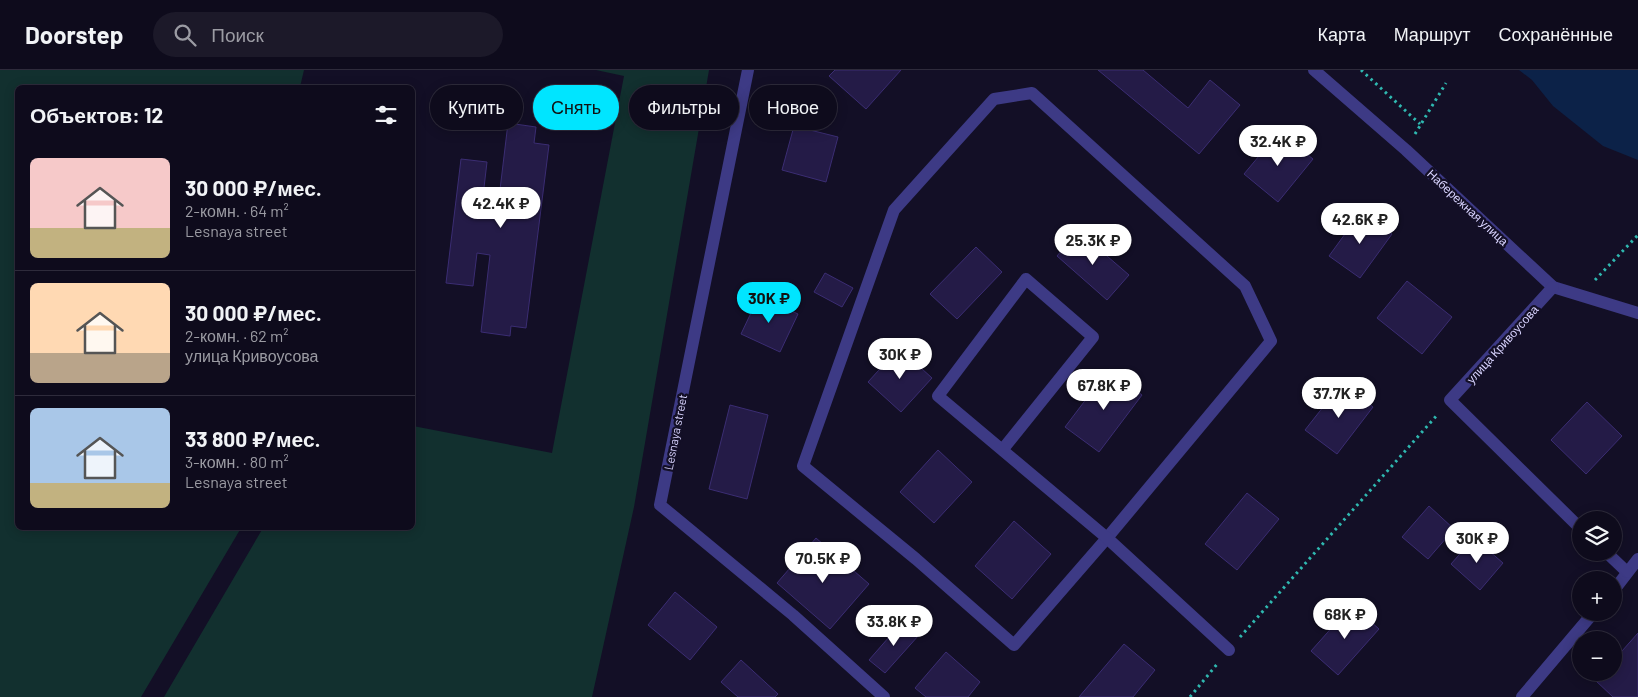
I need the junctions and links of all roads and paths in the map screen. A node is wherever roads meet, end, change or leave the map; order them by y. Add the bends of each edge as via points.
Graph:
1 (748, 70) edge
2 (1314, 70) edge
3 (1361, 70) edge
4 (1446, 83) dead end
5 (1420, 124) junction
6 (1406, 150) junction
7 (1638, 235) edge
8 (1553, 287) junction
9 (1581, 296) junction
10 (1638, 313) edge
11 (1450, 400) junction
12 (1003, 449) junction
13 (1572, 520) edge
14 (1107, 538) junction
15 (1638, 559) edge
16 (1615, 561) edge
17 (1627, 572) junction
18 (1622, 579) edge
19 (1586, 621) edge
20 (1229, 650) junction
21 (884, 697) edge
22 (1190, 697) edge
23 (1522, 697) edge

1 - 21 street, Lesnaya street via 660,505
2 - 6 street, Набережная улица
3 - 5 path
4 - 5 path
5 - 6 path
6 - 8 street, Набережная улица
7 - 9 path
8 - 9 street, Набережная улица
8 - 11 street, улица Кривоусова
9 - 10 street, Набережная улица
11 - 13 street
11 - 20 path
12 - 12 street via 938,396 1026,279 1093,337
12 - 14 street
14 - 14 street via 1271,341 1245,286 1032,93 994,99 894,210 803,466 1014,645
14 - 20 street
15 - 17 street
16 - 17 street
17 - 18 street
19 - 23 street
20 - 22 path

